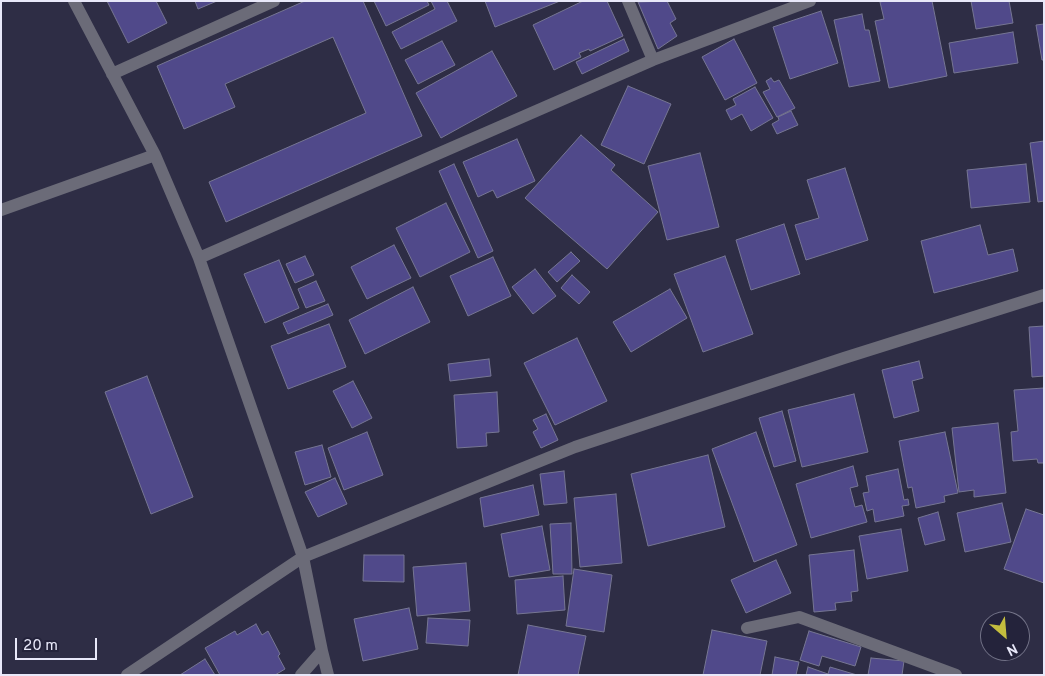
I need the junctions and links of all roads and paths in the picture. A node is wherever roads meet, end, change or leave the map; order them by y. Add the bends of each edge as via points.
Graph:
1 (74, 1) edge
2 (274, 1) edge
3 (628, 1) edge
4 (810, 1) edge
5 (653, 60) junction
6 (112, 74) junction
7 (155, 155) junction
8 (1, 210) edge
9 (199, 258) junction
10 (1044, 295) edge
11 (303, 557) junction
12 (747, 628) dead end
13 (322, 651) junction
14 (127, 675) edge
15 (301, 675) edge
16 (328, 675) edge
17 (956, 675) edge

1 - 6 street
2 - 6 street
3 - 5 street
4 - 5 street
5 - 9 street
6 - 7 street
7 - 8 street
7 - 9 street
9 - 11 street
10 - 11 street via 575,447
11 - 13 street
11 - 14 street
12 - 17 street via 799,618
13 - 15 street
13 - 16 street

